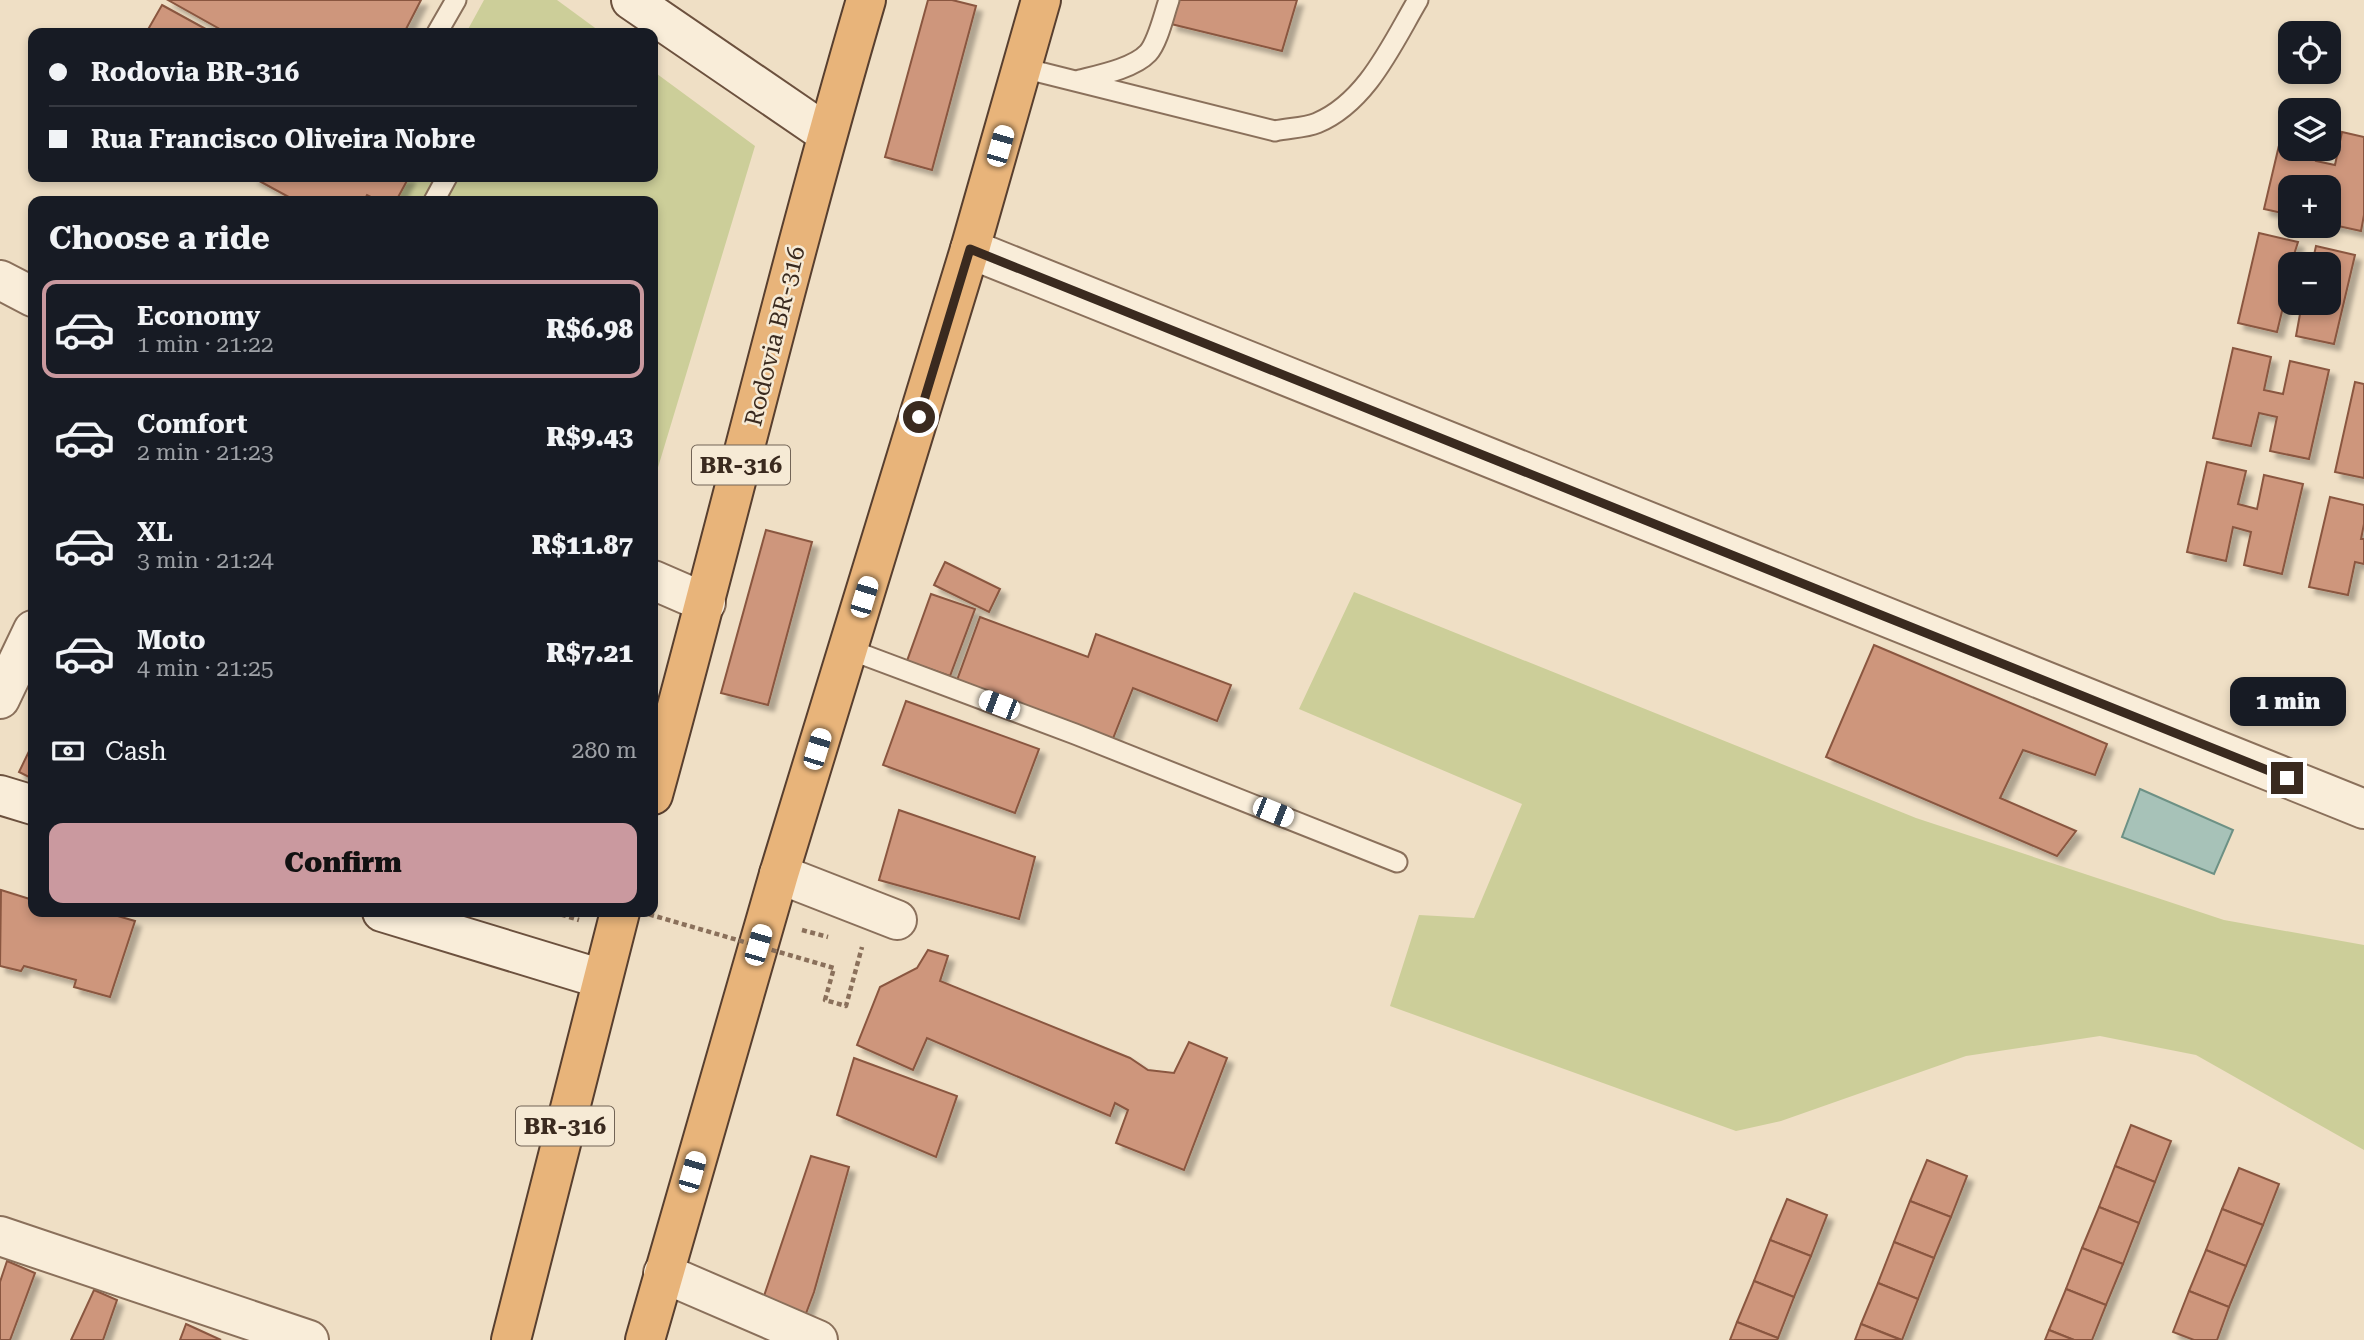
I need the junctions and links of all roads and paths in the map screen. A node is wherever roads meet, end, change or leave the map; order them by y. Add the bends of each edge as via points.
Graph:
1 (456, 0) edge
2 (631, 0) edge
3 (866, 0) edge
4 (1041, 0) edge
5 (1169, 0) edge
6 (1418, 0) edge
7 (440, 28) edge
8 (1023, 68) junction
9 (1076, 82) junction
10 (827, 134) junction
11 (970, 249) junction
12 (0, 280) edge
13 (28, 294) edge
14 (658, 582) edge
15 (706, 603) junction
16 (28, 640) edge
17 (848, 649) junction
18 (0, 699) edge
19 (658, 776) edge
20 (0, 795) edge
21 (28, 803) edge
22 (2364, 809) edge
23 (1397, 862) dead end
24 (779, 874) junction
25 (398, 917) edge
26 (619, 917) edge
27 (658, 917) edge
28 (765, 920) junction
29 (897, 920) dead end
30 (838, 940) dead end
31 (850, 943) dead end
32 (602, 979) junction
33 (0, 1236) edge
34 (663, 1273) junction
35 (309, 1340) edge
36 (511, 1340) edge
37 (645, 1340) edge
38 (818, 1340) edge

1 - 7 lane
2 - 10 street
3 - 10 highway, Rodovia BR-316 / BR-316
4 - 8 highway
5 - 9 lane via 1149,52 1118,71
6 - 9 lane via 1358,93 1317,124 1275,131
8 - 9 lane
8 - 11 highway
10 - 15 highway, Rodovia BR-316 / BR-316
11 - 17 highway
11 - 22 street
12 - 13 street
14 - 15 street
15 - 19 highway, Rodovia BR-316 / BR-316
16 - 18 street
17 - 23 lane
17 - 24 highway
20 - 21 street
24 - 28 highway
24 - 29 street
25 - 32 street
26 - 32 highway, BR-316
27 - 31 path, bridge via 834,968 825,1000 846,1006 862,947
28 - 30 path
28 - 34 highway
32 - 36 highway, BR-316
33 - 35 street
34 - 37 highway
34 - 38 street

